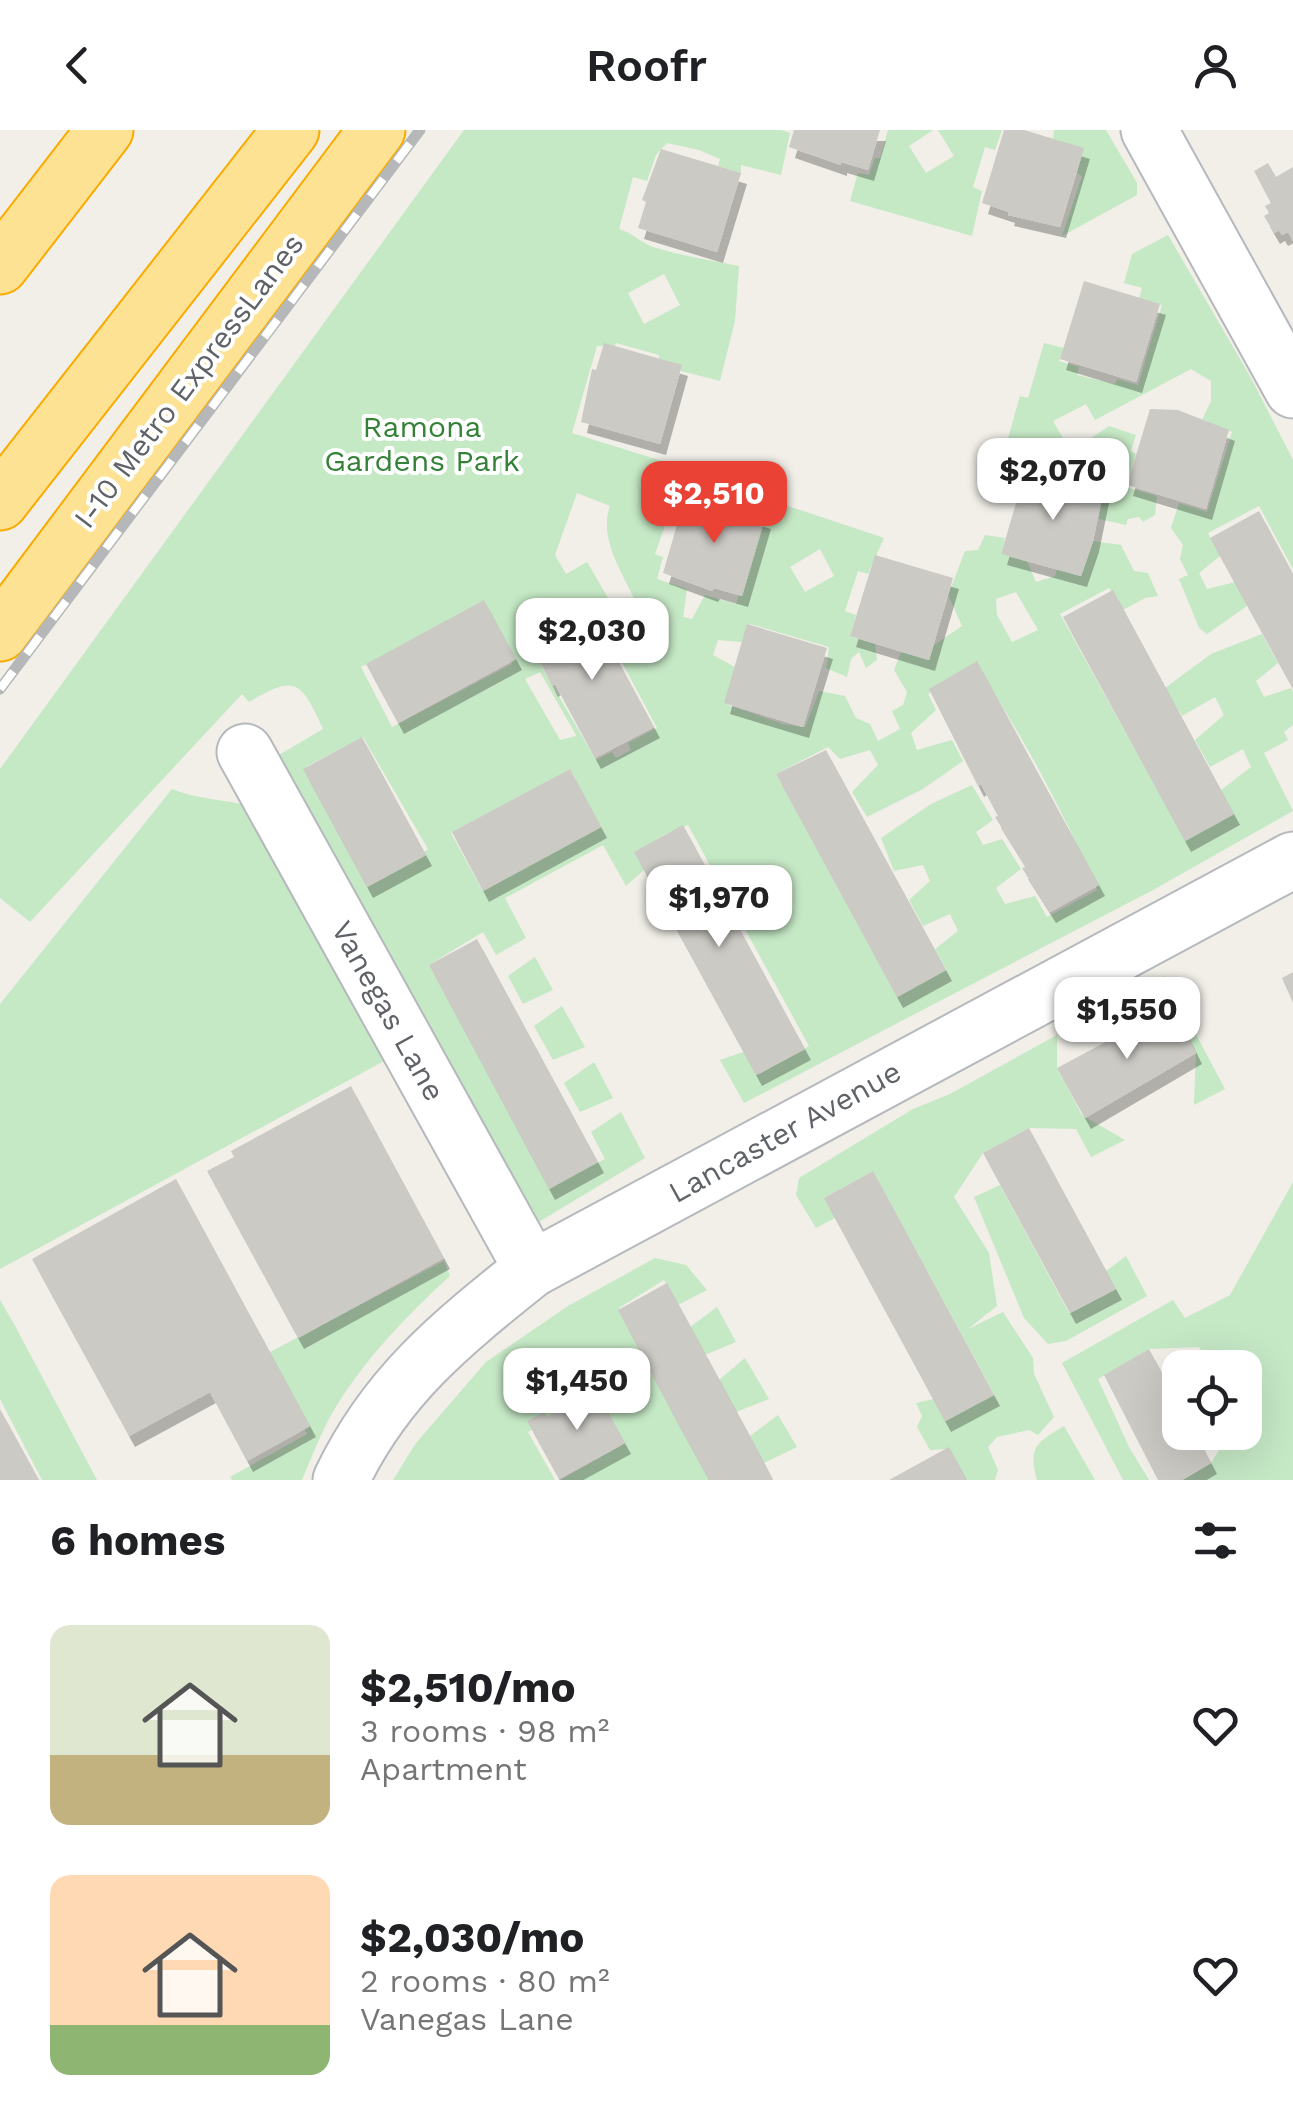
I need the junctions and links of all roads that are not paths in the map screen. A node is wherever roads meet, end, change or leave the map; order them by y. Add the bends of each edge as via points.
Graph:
1 (90, 130) edge
2 (104, 130) edge
3 (291, 130) edge
4 (378, 130) edge
5 (1164, 134) edge
6 (0, 263) edge
7 (1293, 390) edge
8 (0, 502) edge
9 (0, 633) edge
10 (245, 752) dead end
11 (1293, 860) edge
12 (532, 1269) junction
13 (340, 1480) edge

1 - 6 highway
2 - 6 highway
3 - 8 highway
4 - 9 highway, I-10 Metro ExpressLanes
5 - 7 street
10 - 12 street, Vanegas Lane
11 - 12 street, Lancaster Avenue
12 - 13 street, Lancaster Avenue via 443,1340 392,1394

